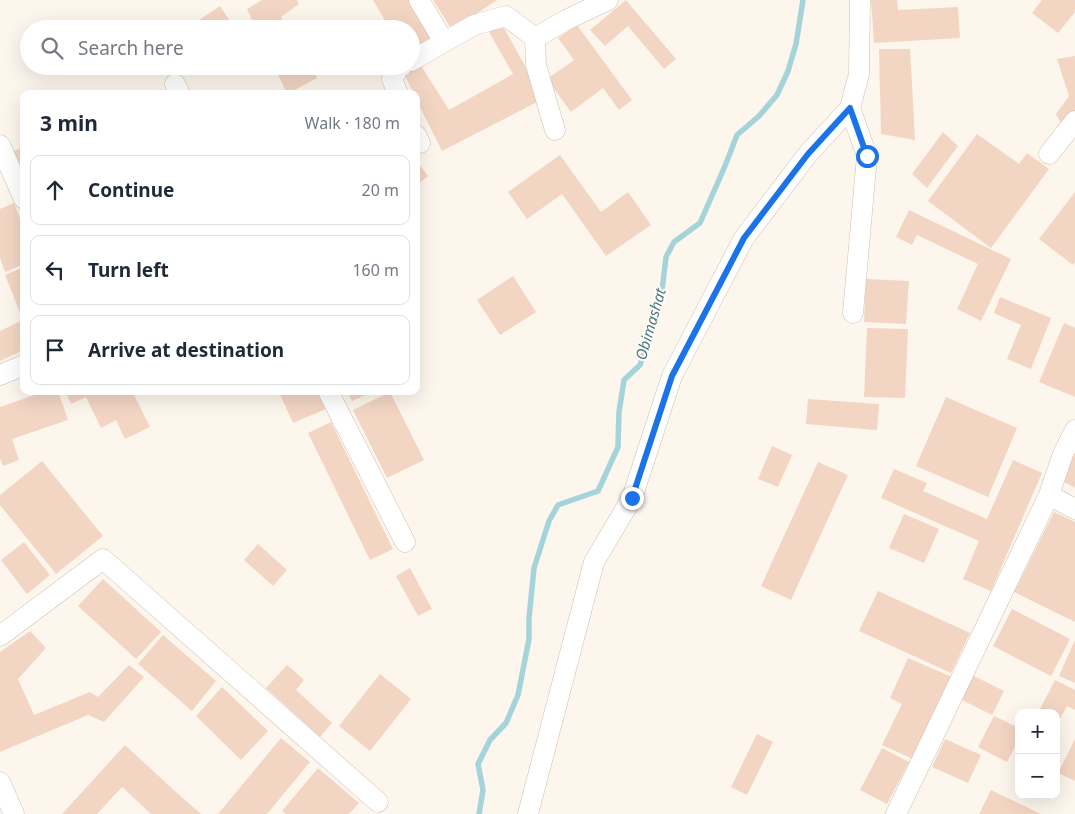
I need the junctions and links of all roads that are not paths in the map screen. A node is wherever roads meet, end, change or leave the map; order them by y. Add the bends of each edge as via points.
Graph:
1 (418, 0) edge
2 (608, 0) edge
3 (860, 0) edge
4 (510, 8) edge
5 (535, 38) junction
6 (444, 42) junction
7 (420, 56) edge
8 (395, 75) edge
9 (396, 90) edge
10 (850, 108) junction
11 (1075, 121) edge
12 (555, 130) dead end
13 (0, 145) edge
14 (1049, 154) dead end
15 (20, 191) edge
16 (852, 313) dead end
17 (20, 367) edge
18 (0, 375) edge
19 (330, 395) edge
20 (1075, 430) edge
21 (1048, 495) junction
22 (1075, 509) edge
23 (405, 542) dead end
24 (0, 636) edge
25 (0, 782) edge
26 (378, 802) dead end
27 (14, 814) edge
28 (528, 814) edge
29 (896, 814) edge

1 - 6 street
2 - 5 street
3 - 10 street via 859,74
4 - 5 street
4 - 6 street
5 - 12 street via 536,65
6 - 7 street
8 - 9 street via 392,79
10 - 16 street via 867,156
10 - 28 street via 808,154 744,238 672,376 632,498 594,562
11 - 14 street
13 - 15 street
17 - 18 street
19 - 23 street
20 - 21 street
21 - 22 street
21 - 29 street
24 - 26 street via 103,559
25 - 27 street

